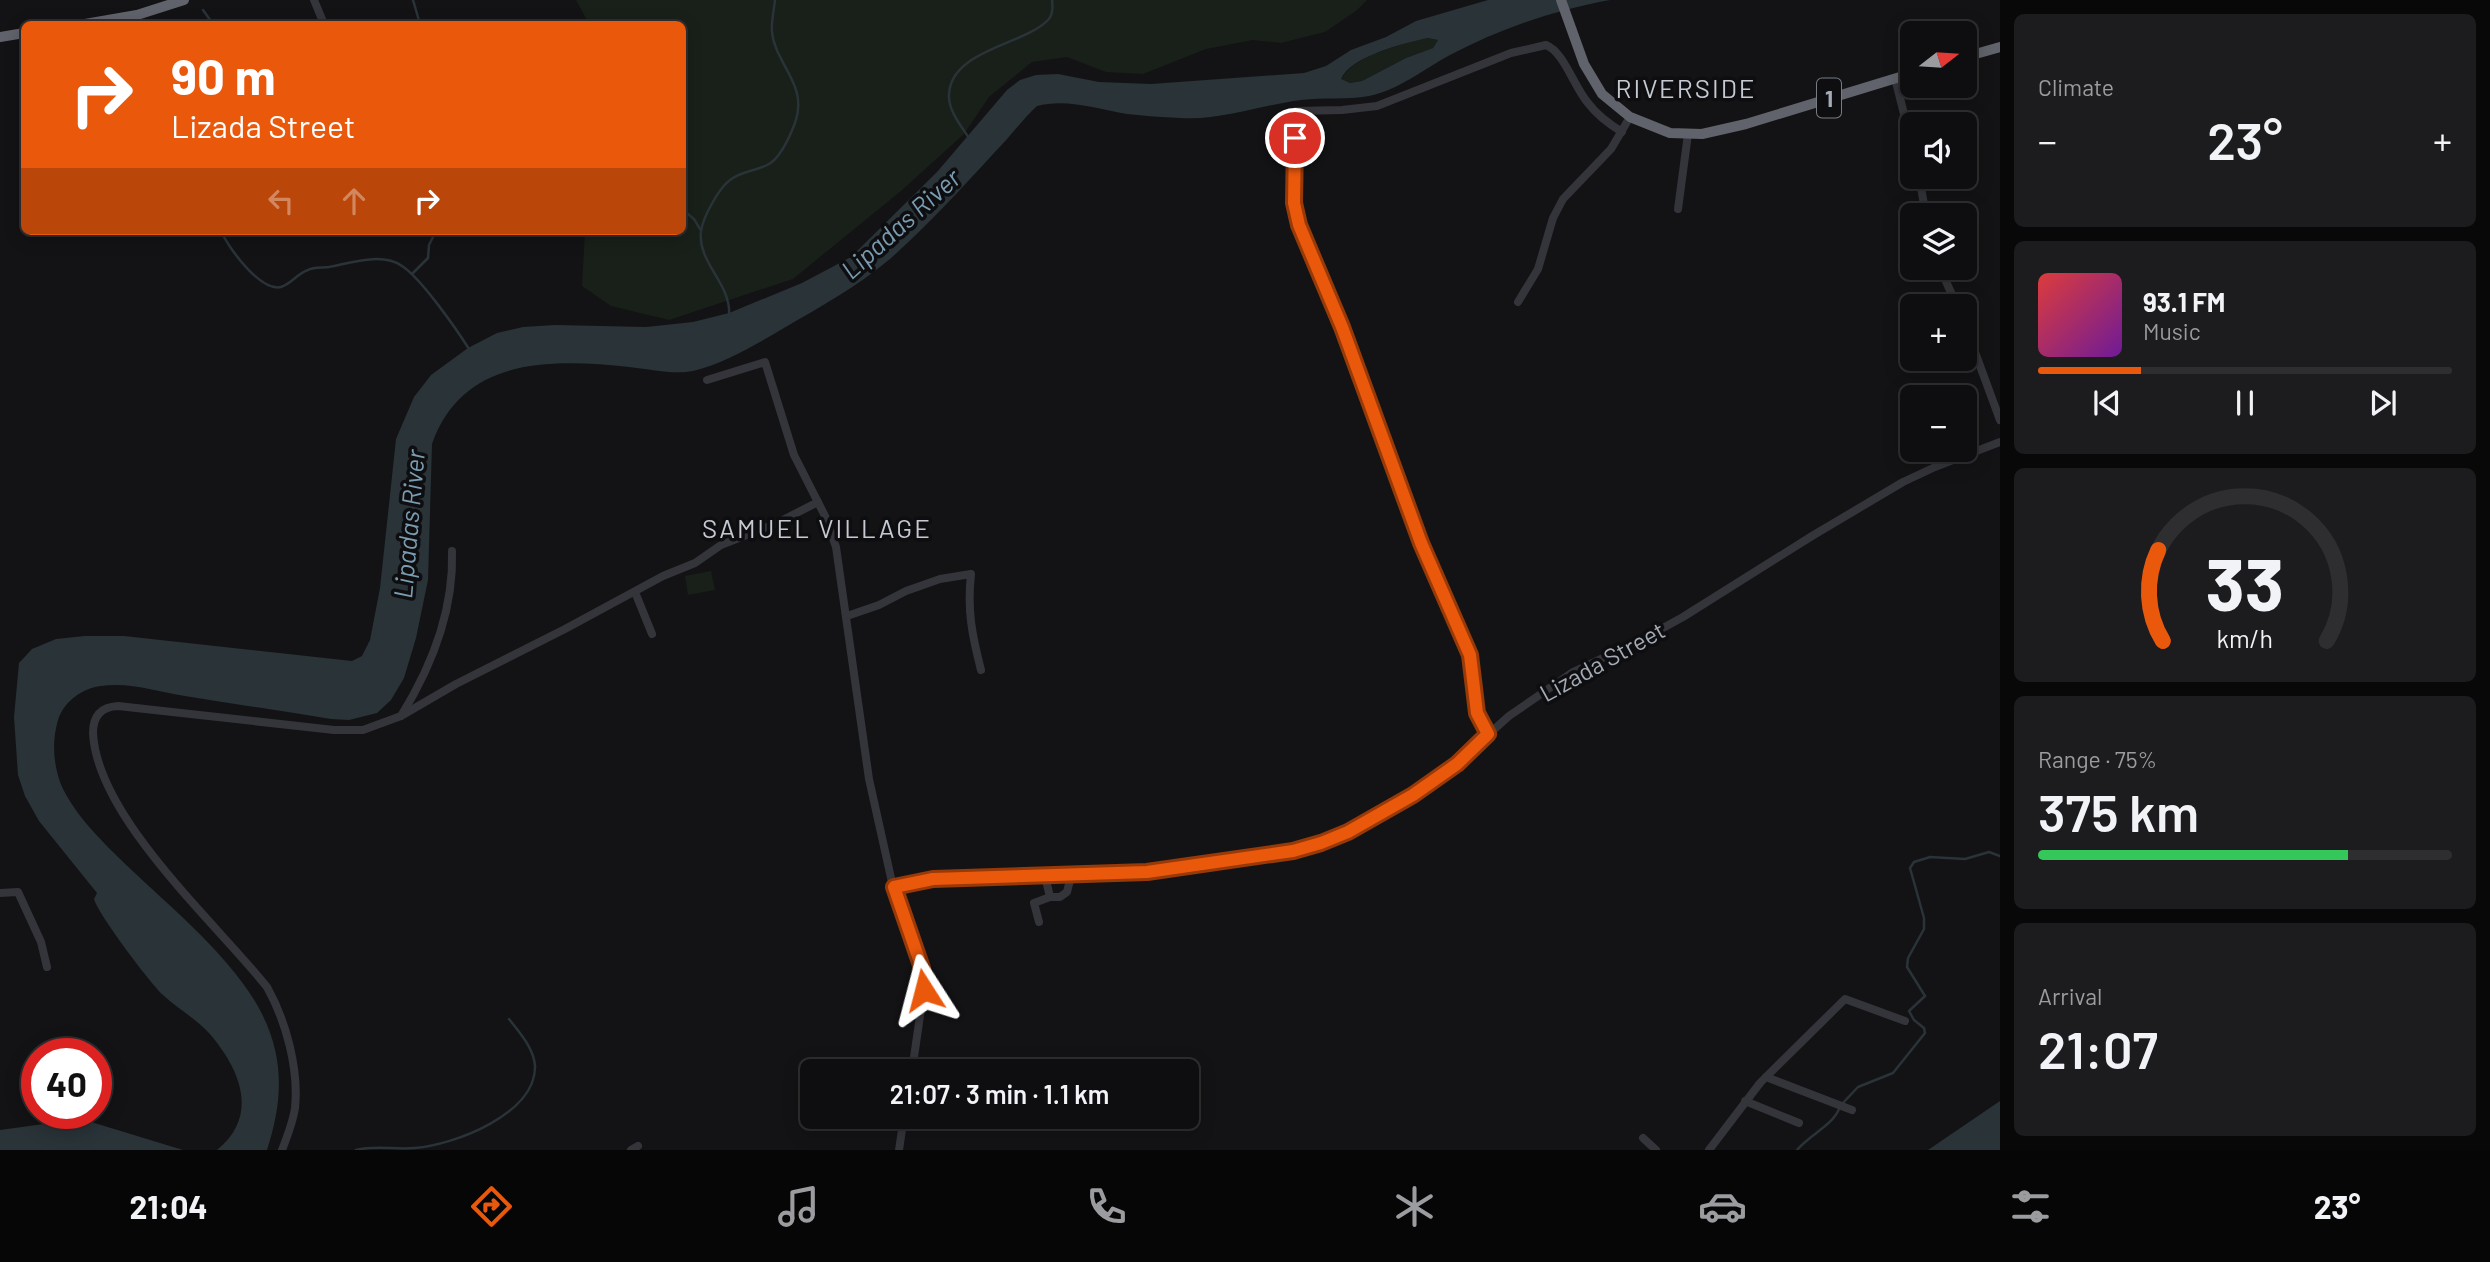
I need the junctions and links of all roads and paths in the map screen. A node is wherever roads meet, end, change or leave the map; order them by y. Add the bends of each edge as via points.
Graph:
1 (184, 0) edge
2 (314, 0) edge
3 (1561, 0) edge
4 (102, 21) edge
5 (323, 21) edge
6 (21, 34) edge
7 (0, 37) edge
8 (2000, 47) edge
9 (1978, 53) edge
10 (1900, 77) edge
11 (1895, 78) junction
12 (1904, 112) edge
13 (1630, 117) junction
14 (1622, 132) junction
15 (1688, 134) junction
16 (1678, 209) dead end
17 (1518, 302) dead end
18 (1977, 358) edge
19 (707, 380) dead end
20 (2000, 420) edge
21 (2000, 442) edge
22 (818, 502) junction
23 (452, 551) dead end
24 (635, 592) junction
25 (847, 616) junction
26 (652, 635) dead end
27 (981, 670) dead end
28 (401, 716) junction
29 (1488, 734) junction
30 (1045, 876) junction
31 (1071, 876) junction
32 (894, 887) junction
33 (0, 893) edge
34 (1050, 897) junction
35 (1039, 922) dead end
36 (47, 967) dead end
37 (1905, 1021) dead end
38 (914, 1059) edge
39 (1766, 1077) junction
40 (1745, 1101) junction
41 (1852, 1110) dead end
42 (1799, 1124) dead end
43 (902, 1129) edge
44 (1643, 1138) dead end
45 (282, 1150) edge
46 (899, 1150) edge
47 (1657, 1150) edge
48 (1709, 1150) edge

1 - 4 highway
2 - 5 street
3 - 13 highway, 1 via 1592,80
6 - 7 highway
8 - 9 highway
10 - 11 highway, 1
11 - 12 street
11 - 15 highway, 1 via 1746,124
13 - 14 street
13 - 15 highway, 1 via 1670,133
14 - 17 street via 1563,200 1538,269
14 - 29 street via 1588,103 1558,53 1546,45 1511,53 1377,106 1296,111 1294,203 1299,225 1342,327 1421,543 1470,655 1477,713
15 - 16 street
18 - 20 street
19 - 22 street via 765,362 794,455
21 - 29 street, Lizada Street via 1903,482 1683,617 1573,672
22 - 24 street via 721,545
22 - 25 street via 836,547
23 - 28 street via 453,574 444,623
24 - 26 street
24 - 28 street
25 - 27 street via 940,579 971,573 969,616
25 - 32 street via 869,779
28 - 45 street via 363,730 118,706 96,716 98,766 123,811 142,841 252,968 276,1003 294,1081 295,1108
29 - 31 street, Lizada Street via 1441,777 1321,843 1147,872
30 - 31 street, Lizada Street
30 - 32 street, Lizada Street via 933,879
30 - 34 street
31 - 34 street via 1067,892
32 - 38 street via 925,981
33 - 36 street via 18,892
34 - 35 street via 1034,903
37 - 39 street via 1845,999
39 - 40 street
39 - 41 street
40 - 42 street
40 - 48 street
43 - 46 street
44 - 47 street

